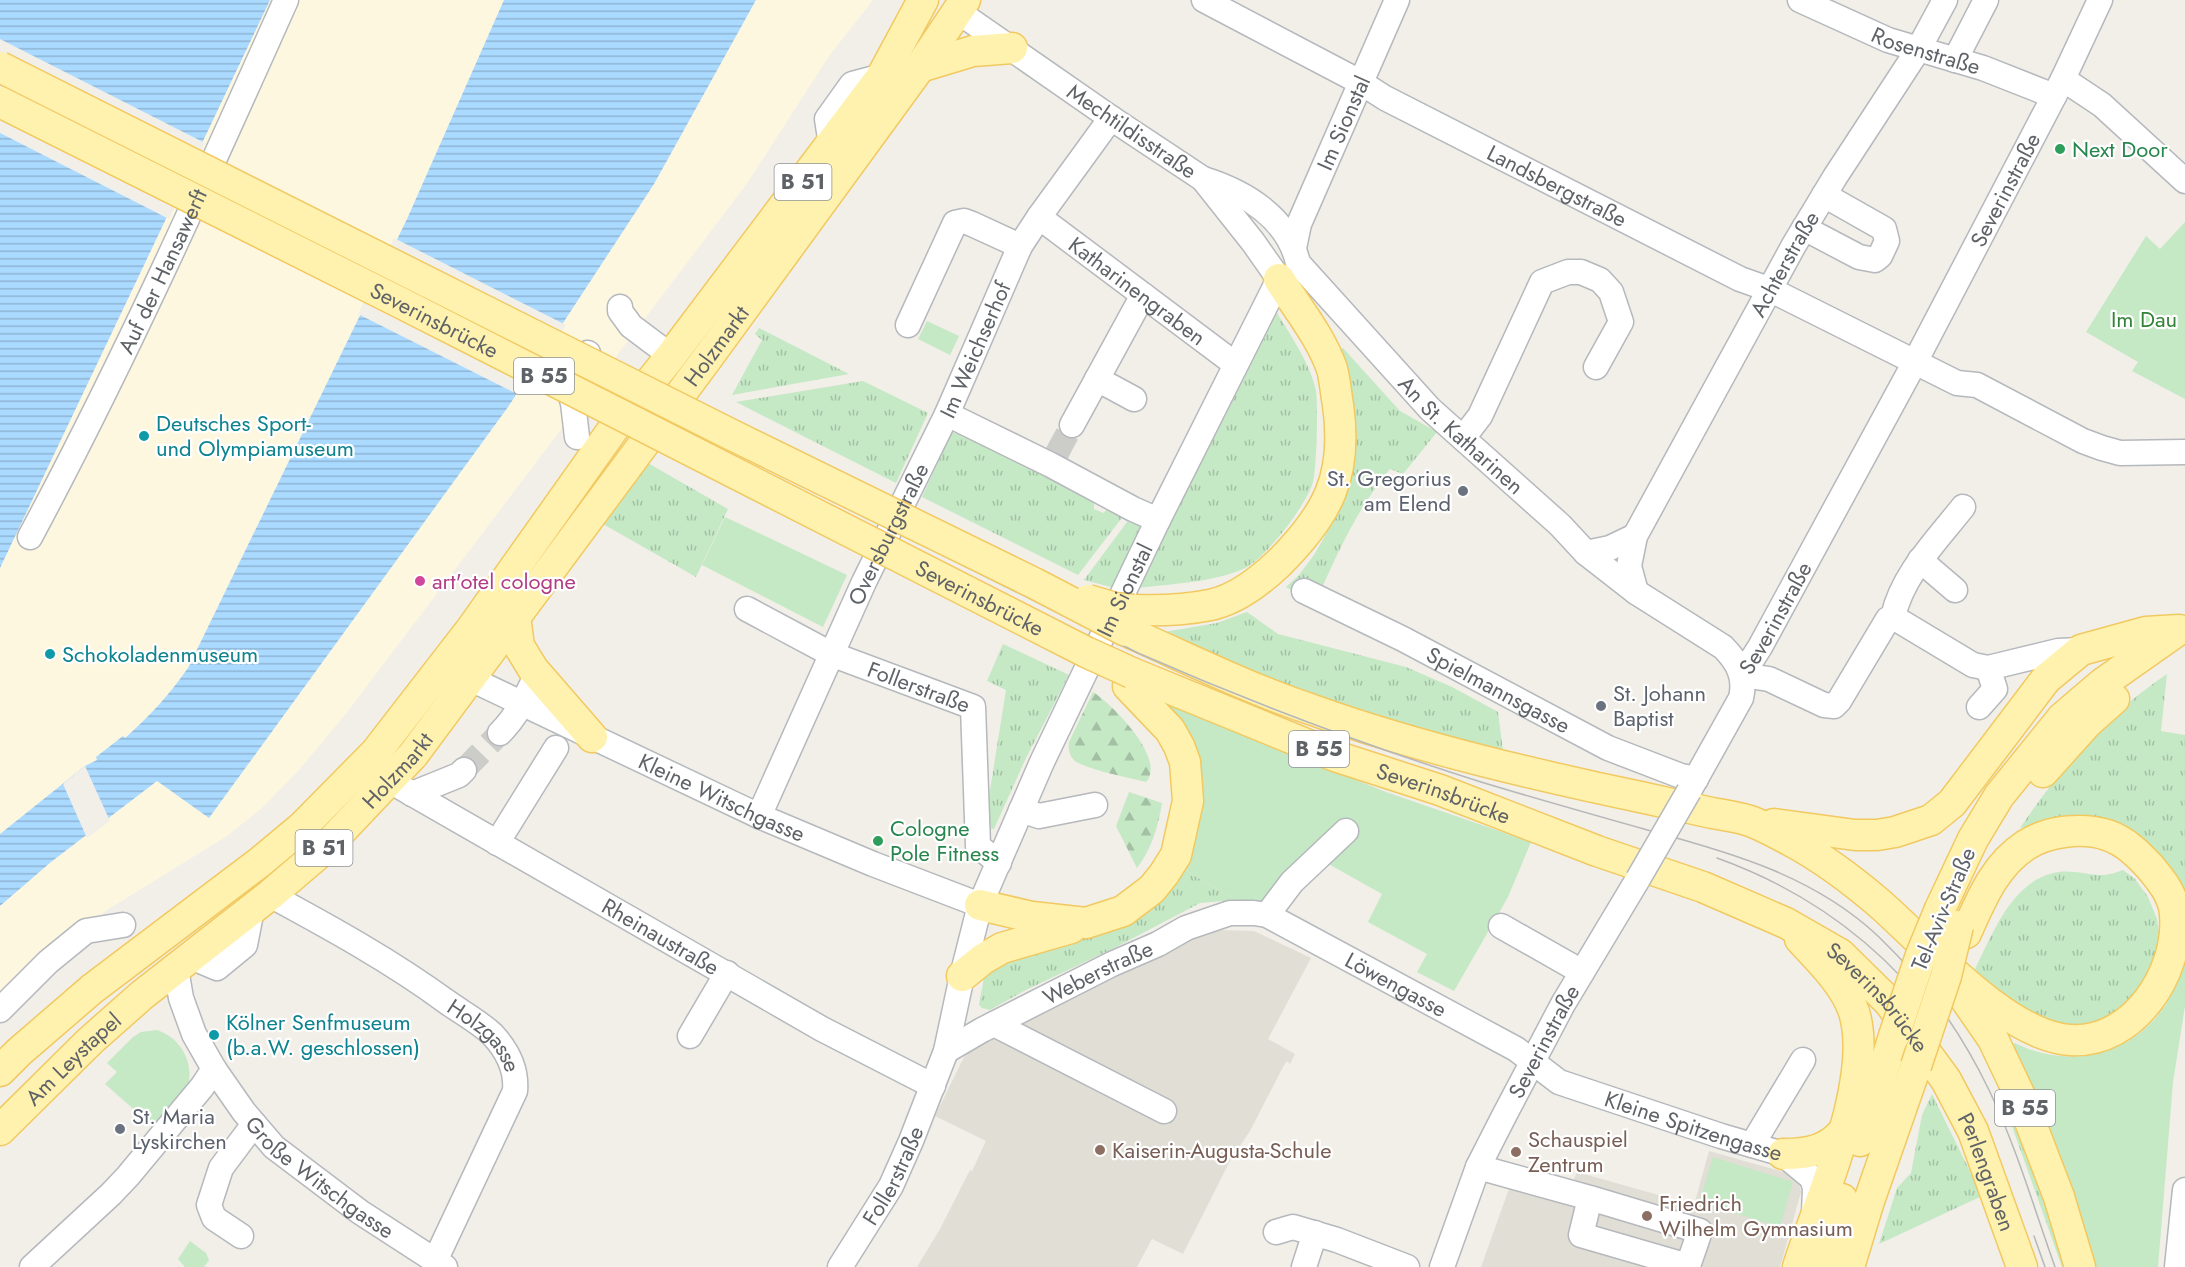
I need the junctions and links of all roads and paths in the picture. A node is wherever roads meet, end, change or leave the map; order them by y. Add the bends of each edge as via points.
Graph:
1 (286, 0) edge
2 (923, 0) edge
3 (1204, 0) edge
4 (1397, 0) edge
5 (1800, 0) edge
6 (1945, 0) edge
7 (1986, 0) edge
8 (2100, 0) edge
9 (958, 4) edge
10 (1012, 48) junction
11 (1918, 50) junction
12 (1955, 60) junction
13 (0, 67) edge
14 (920, 67) junction
15 (1360, 82) junction
16 (2059, 87) junction
17 (0, 102) edge
18 (1111, 118) junction
19 (1203, 179) junction
20 (2185, 181) edge
21 (1824, 195) junction
22 (1039, 218) junction
23 (1804, 228) junction
24 (1020, 246) junction
25 (1294, 248) junction
26 (1279, 279) junction
27 (1771, 290) junction
28 (1143, 295) junction
29 (620, 307) dead end
30 (908, 325) dead end
31 (588, 353) dead end
32 (670, 356) junction
33 (1915, 362) junction
34 (1235, 364) junction
35 (1596, 367) dead end
36 (1097, 379) junction
37 (1134, 399) dead end
38 (947, 414) junction
39 (1072, 425) tunnel mouth
40 (577, 437) dead end
41 (1463, 438) junction
42 (2185, 452) edge
43 (1963, 507) dead end
44 (1158, 520) junction
45 (1635, 536) junction
46 (30, 537) dead end
47 (1587, 553) junction
48 (1920, 560) junction
49 (1034, 583) junction
50 (1955, 590) dead end
51 (1304, 591) dead end
52 (1636, 591) junction
53 (747, 609) dead end
54 (515, 617) junction
55 (1893, 617) junction
56 (2183, 636) edge
57 (2081, 650) junction
58 (831, 654) junction
59 (443, 666) junction
60 (1981, 666) junction
61 (537, 674) junction
62 (1742, 675) junction
63 (471, 678) junction
64 (1130, 680) junction
65 (522, 704) junction
66 (1979, 707) dead end
67 (500, 733) tunnel mouth
68 (592, 737) junction
69 (555, 748) dead end
70 (464, 770) tunnel mouth
71 (1693, 785) junction
72 (401, 787) junction
73 (1095, 805) dead end
74 (1021, 810) junction
75 (759, 816) junction
76 (1749, 821) junction
77 (1346, 831) dead end
78 (497, 843) junction
79 (999, 863) junction
80 (261, 902) junction
81 (980, 905) junction
82 (1261, 914) junction
83 (1955, 922) junction
84 (1086, 923) junction
85 (1786, 924) junction
86 (123, 925) dead end
87 (1501, 926) dead end
88 (127, 962) joint
89 (184, 963) junction
90 (1943, 969) junction
91 (1582, 972) junction
92 (727, 973) junction
93 (962, 976) junction
94 (149, 989) joint
95 (5, 1005) edge
96 (994, 1024) junction
97 (690, 1036) dead end
98 (946, 1051) junction
99 (1803, 1060) dead end
100 (1532, 1062) junction
101 (214, 1070) junction
102 (0, 1071) edge
103 (1946, 1080) joint
104 (933, 1086) junction
105 (1164, 1111) dead end
106 (254, 1124) junction
107 (0, 1130) edge
108 (1843, 1132) junction
109 (1752, 1145) junction
110 (1783, 1154) junction
111 (1478, 1167) junction
112 (2185, 1191) edge
113 (1590, 1198) dead end
114 (1814, 1221) junction
115 (1276, 1232) dead end
116 (1315, 1233) junction
117 (241, 1236) dead end
118 (440, 1264) edge
119 (32, 1267) edge
120 (840, 1267) edge
121 (1304, 1267) edge
122 (1407, 1267) edge
123 (1442, 1267) edge
124 (1798, 1267) edge
125 (1821, 1267) edge
126 (1849, 1267) edge
127 (2022, 1267) edge
128 (2080, 1267) edge
129 (2177, 1267) edge

1 - 46 street, Auf der Hansawerft via 105,393
2 - 32 main road, Holzmarkt / B 51 via 882,75
3 - 15 street, Landsbergstraße
4 - 15 street, Im Sionstal
5 - 11 street, Rosenstraße
6 - 11 street, Achterstraße
7 - 12 street
8 - 16 street, Severinstraße
9 - 10 street, Mechtildisstraße
9 - 14 main road, Holzmarkt / B 51
10 - 14 main road via 973,51
10 - 18 street, Mechtildisstraße
11 - 12 street, Rosenstraße
11 - 21 street, Achterstraße
12 - 16 street, Rosenstraße
13 - 49 main road, Severinsbrücke / B 55, bridge
14 - 54 main road, Holzmarkt / B 51
15 - 25 street, Im Sionstal via 1299,224
15 - 27 street, Landsbergstraße via 1740,279
16 - 20 street, Rosenstraße via 2102,105
16 - 33 street, Severinstraße
17 - 64 main road, Severinsbrücke / B 55, bridge via 1086,652
18 - 19 street, Mechtildisstraße
18 - 22 street, Im Weichserhof
19 - 25 street, An St. Katharinen via 1245,196 1266,210
19 - 26 street, Mechtildisstraße
21 - 23 street, Achterstraße
21 - 23 street via 1884,229 1887,241 1880,256 1875,260 1859,257
22 - 24 street, Im Weichserhof
22 - 28 street, Katharinengraben
23 - 27 street, Achterstraße
24 - 30 street via 964,221 955,223
24 - 38 street, Im Weichserhof
25 - 41 street, An St. Katharinen via 1298,263 1430,409
26 - 34 street, Im Sionstal
26 - 49 main road, bridge via 1322,346 1332,371 1342,433 1334,484 1314,525 1268,574 1211,605 1150,611 1115,608
27 - 33 street, Landsbergstraße
27 - 45 street, Achterstraße
28 - 34 street, Katharinengraben
28 - 36 street
29 - 32 street via 631,327
31 - 40 street via 566,381
32 - 59 main road, Holzmarkt / B 51
33 - 42 street via 1957,383 1977,385 2102,448 2120,453
33 - 62 street, Severinstraße
34 - 44 street, Im Sionstal
35 - 41 street via 1621,322 1611,292 1600,280 1581,272 1568,272 1542,282 1480,416
36 - 37 street
36 - 39 street
38 - 44 street, Im Weichserhof via 1053,460 1129,507
38 - 58 street, Oversburgstraße
41 - 47 street, An St. Katharinen
43 - 48 street
44 - 74 street, Im Sionstal
45 - 47 street
45 - 52 street, Achterstraße via 1629,566
47 - 52 street, An St. Katharinen
48 - 50 street
48 - 55 street via 1896,602
49 - 76 main road, Severinsbrücke / B 55, bridge via 1126,632 1309,709 1441,750 1558,780
51 - 71 street, Spielmannsgasse via 1608,748 1681,776
52 - 62 street, An St. Katharinen via 1723,647
53 - 58 street, Follerstraße
54 - 61 main road via 519,646
54 - 63 main road, Holzmarkt / B 51
55 - 60 street
55 - 62 street via 1888,618 1834,706 1769,679
56 - 57 main road via 2146,632
56 - 83 main road, Tel-Aviv-Straße via 2103,682 2062,718 1999,796 1973,839
57 - 60 street
57 - 76 main road, B 55 via 2046,679 1952,803 1931,820 1877,835
58 - 75 street, Oversburgstraße
58 - 79 street, Follerstraße via 973,707 978,846
59 - 63 street
59 - 88 main road, Holzmarkt / B 51 via 376,752 302,827
60 - 66 street via 1995,688
61 - 65 street
61 - 68 main road
62 - 71 street, Severinstraße via 1741,698
63 - 65 street, Kleine Witschgasse
63 - 72 main road, Holzmarkt / B 51 via 413,755
64 - 84 main road via 1179,746 1188,801 1176,855 1152,889 1123,911
64 - 85 main road, Severinsbrücke / B 55 via 1703,887
65 - 67 street
65 - 68 street, Kleine Witschgasse
68 - 75 street, Kleine Witschgasse
69 - 78 street
70 - 72 street via 459,775
71 - 91 street, Severinstraße, bridge
72 - 78 street, Rheinaustraße
72 - 80 main road, Holzmarkt / B 51
73 - 74 street via 1039,816
74 - 79 street, Im Sionstal
75 - 81 street, Kleine Witschgasse
76 - 90 main road, Severinsbrücke / B 55 via 1823,859 1878,902
77 - 82 street
78 - 92 street, Rheinaustraße
79 - 81 street, Im Sionstal
80 - 89 main road, Holzmarkt / B 51
80 - 118 street, Holzgasse via 372,951 413,977 491,1034 512,1062 515,1091
81 - 84 main road via 1032,917
81 - 93 street, Follerstraße
82 - 96 street, Weberstraße via 1230,913 1186,928
82 - 100 street, Löwengasse via 1516,1049
83 - 90 main road, Tel-Aviv-Straße, bridge
83 - 90 main road via 2009,858 2038,839 2072,831 2107,835 2139,855 2163,881 2175,907 2176,930 2164,971 2137,1015 2121,1027 2091,1039 2063,1039 2034,1030
83 - 125 main road, Tel-Aviv-Straße, bridge via 1921,955
84 - 93 main road via 1002,948
85 - 103 main road, Severinsbrücke / B 55 via 1840,954 1889,1002
85 - 108 main road via 1824,966 1853,1012 1858,1039 1857,1076
86 - 95 street via 86,931
87 - 91 street
88 - 102 main road, Am Leystapel / B 51
89 - 94 main road, Holzmarkt / B 51
89 - 101 street, Große Witschgasse via 181,998 194,1034
90 - 126 main road, Tel-Aviv-Straße, bridge via 1916,1066
90 - 128 main road, B 55 via 1993,1039 2010,1072 2036,1133
91 - 100 street, Severinstraße
92 - 97 street
92 - 104 street, Rheinaustraße via 822,1029
93 - 98 street, Follerstraße
94 - 107 main road, Am Leystapel / B 51
96 - 98 street, Weberstraße
96 - 105 street
98 - 104 street, Follerstraße
99 - 109 street
100 - 109 street, Kleine Spitzengasse via 1559,1082 1722,1128
100 - 111 street, Severinstraße
101 - 106 street, Große Witschgasse
101 - 119 street via 128,1176
103 - 127 main road, Perlengraben / B 55 via 1972,1131
104 - 120 street, Follerstraße via 891,1186
106 - 117 street via 221,1168 209,1204 214,1218
106 - 118 street, Große Witschgasse via 298,1168
108 - 110 main road via 1834,1142 1810,1152
108 - 114 main road
109 - 110 street, Kleine Spitzengasse
110 - 114 street, Kleine Spitzengasse via 1812,1178
111 - 113 street
111 - 123 street, Severinstraße
112 - 129 street
114 - 124 main road
115 - 116 street via 1293,1227
116 - 121 street
116 - 122 street

